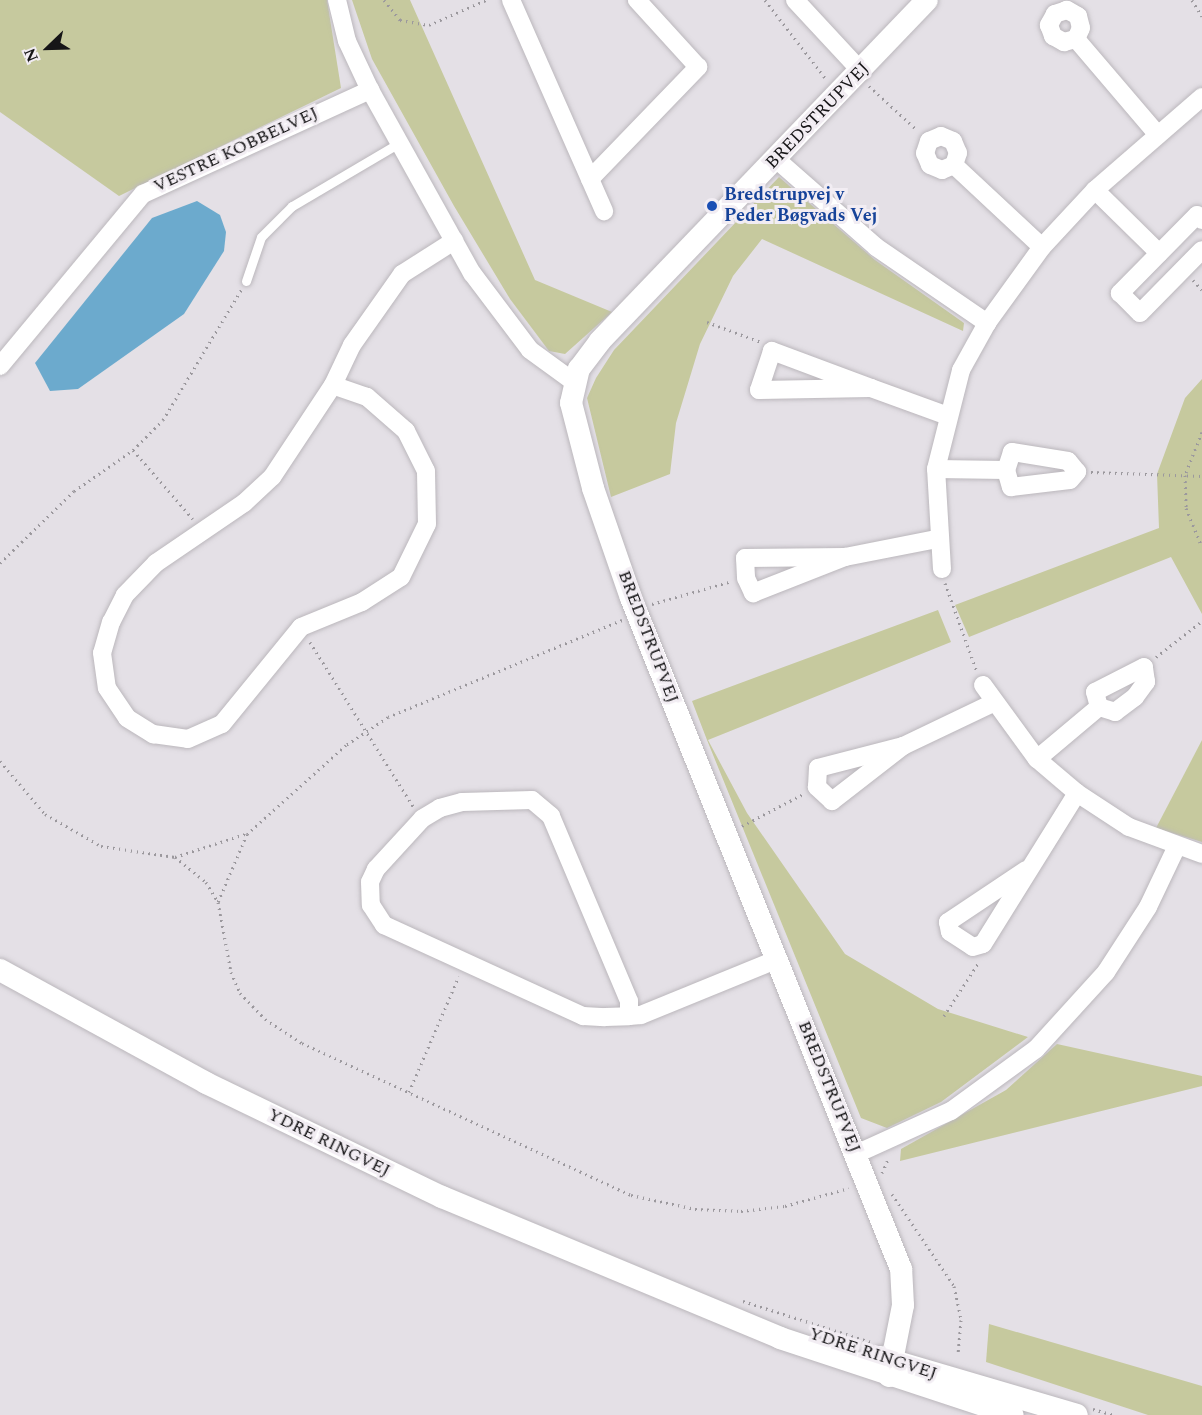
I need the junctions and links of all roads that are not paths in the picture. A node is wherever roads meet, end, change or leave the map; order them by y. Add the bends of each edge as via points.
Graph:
1 (337, 0) edge
2 (511, 0) edge
3 (637, 0) edge
4 (795, 0) edge
5 (927, 0) edge
6 (1076, 39) dead end
7 (863, 76) junction
8 (370, 90) junction
9 (1202, 97) edge
10 (1156, 134) junction
11 (929, 141) road end
12 (399, 144) junction
13 (776, 159) junction
14 (590, 179) junction
15 (1095, 190) junction
16 (604, 211) dead end
17 (1202, 220) edge
18 (454, 241) junction
19 (1042, 247) junction
20 (1202, 250) edge
21 (1159, 253) junction
22 (246, 281) road end
23 (987, 323) junction
24 (0, 366) edge
25 (574, 382) junction
26 (333, 385) junction
27 (871, 388) junction
28 (945, 415) junction
29 (936, 469) junction
30 (1006, 470) junction
31 (937, 539) junction
32 (845, 557) junction
33 (942, 569) road end
34 (983, 685) road end
35 (993, 703) junction
36 (1099, 707) junction
37 (903, 746) junction
38 (1037, 759) junction
39 (1077, 793) junction
40 (1176, 848) junction
41 (1202, 854) edge
42 (1026, 870) junction
43 (778, 959) junction
44 (0, 970) edge
45 (629, 1016) junction
46 (856, 1154) junction
47 (888, 1356) junction
48 (1010, 1410) edge
49 (1079, 1410) edge

1 - 8 street via 346,41
2 - 14 street
3 - 14 street via 698,67
4 - 7 street
5 - 7 street, BREDSTRUPVEJ
6 - 10 street
7 - 13 street, BREDSTRUPVEJ via 839,94
8 - 12 street
8 - 24 street, VESTRE KOBBELVEJ via 143,194
9 - 10 street
10 - 15 street
11 - 19 street via 941,136 953,141 958,153 954,165
12 - 18 street
12 - 22 lane via 292,206 261,237
13 - 23 street via 876,247
13 - 25 street, BREDSTRUPVEJ via 600,341
14 - 16 street
15 - 19 street
15 - 21 street
17 - 21 street via 1197,215
18 - 25 street via 530,350
18 - 26 street via 402,274 352,345
19 - 23 street
20 - 21 street via 1140,313 1120,293
23 - 28 street
25 - 43 street, BREDSTRUPVEJ via 572,420 623,576
26 - 26 street via 368,397 406,430 426,471 427,524 401,577 362,602 301,627 222,724 188,739 153,734 127,718 107,688 102,653 111,622 125,595 156,563 205,532 272,477
27 - 27 street via 759,390 771,351
27 - 28 street
28 - 29 street
29 - 30 street
29 - 31 street
30 - 30 street via 1011,487 1070,480 1077,472 1068,461 1012,452
31 - 32 street
31 - 33 street
32 - 32 street via 753,593 746,578 745,558
34 - 35 street
35 - 37 street
35 - 38 street
36 - 36 street via 1115,712 1135,697 1146,682 1144,667 1095,692
36 - 38 street
37 - 37 street via 818,768 817,787 832,801
38 - 39 street
39 - 40 street
39 - 42 street
40 - 41 street
40 - 46 street via 1148,907 1106,972 1036,1049 951,1111
42 - 42 street via 979,945 950,932 948,922
43 - 45 street
43 - 46 street, BREDSTRUPVEJ
44 - 47 street, YDRE RINGVEJ via 358,1159 670,1291
45 - 45 street via 625,990 551,816 542,806 517,798 462,802 422,819 376,869 370,882 371,905 384,925 464,966 583,1016
46 - 47 street, BREDSTRUPVEJ via 901,1269 903,1305
47 - 48 street, YDRE RINGVEJ
48 - 49 street, YDRE RINGVEJ

